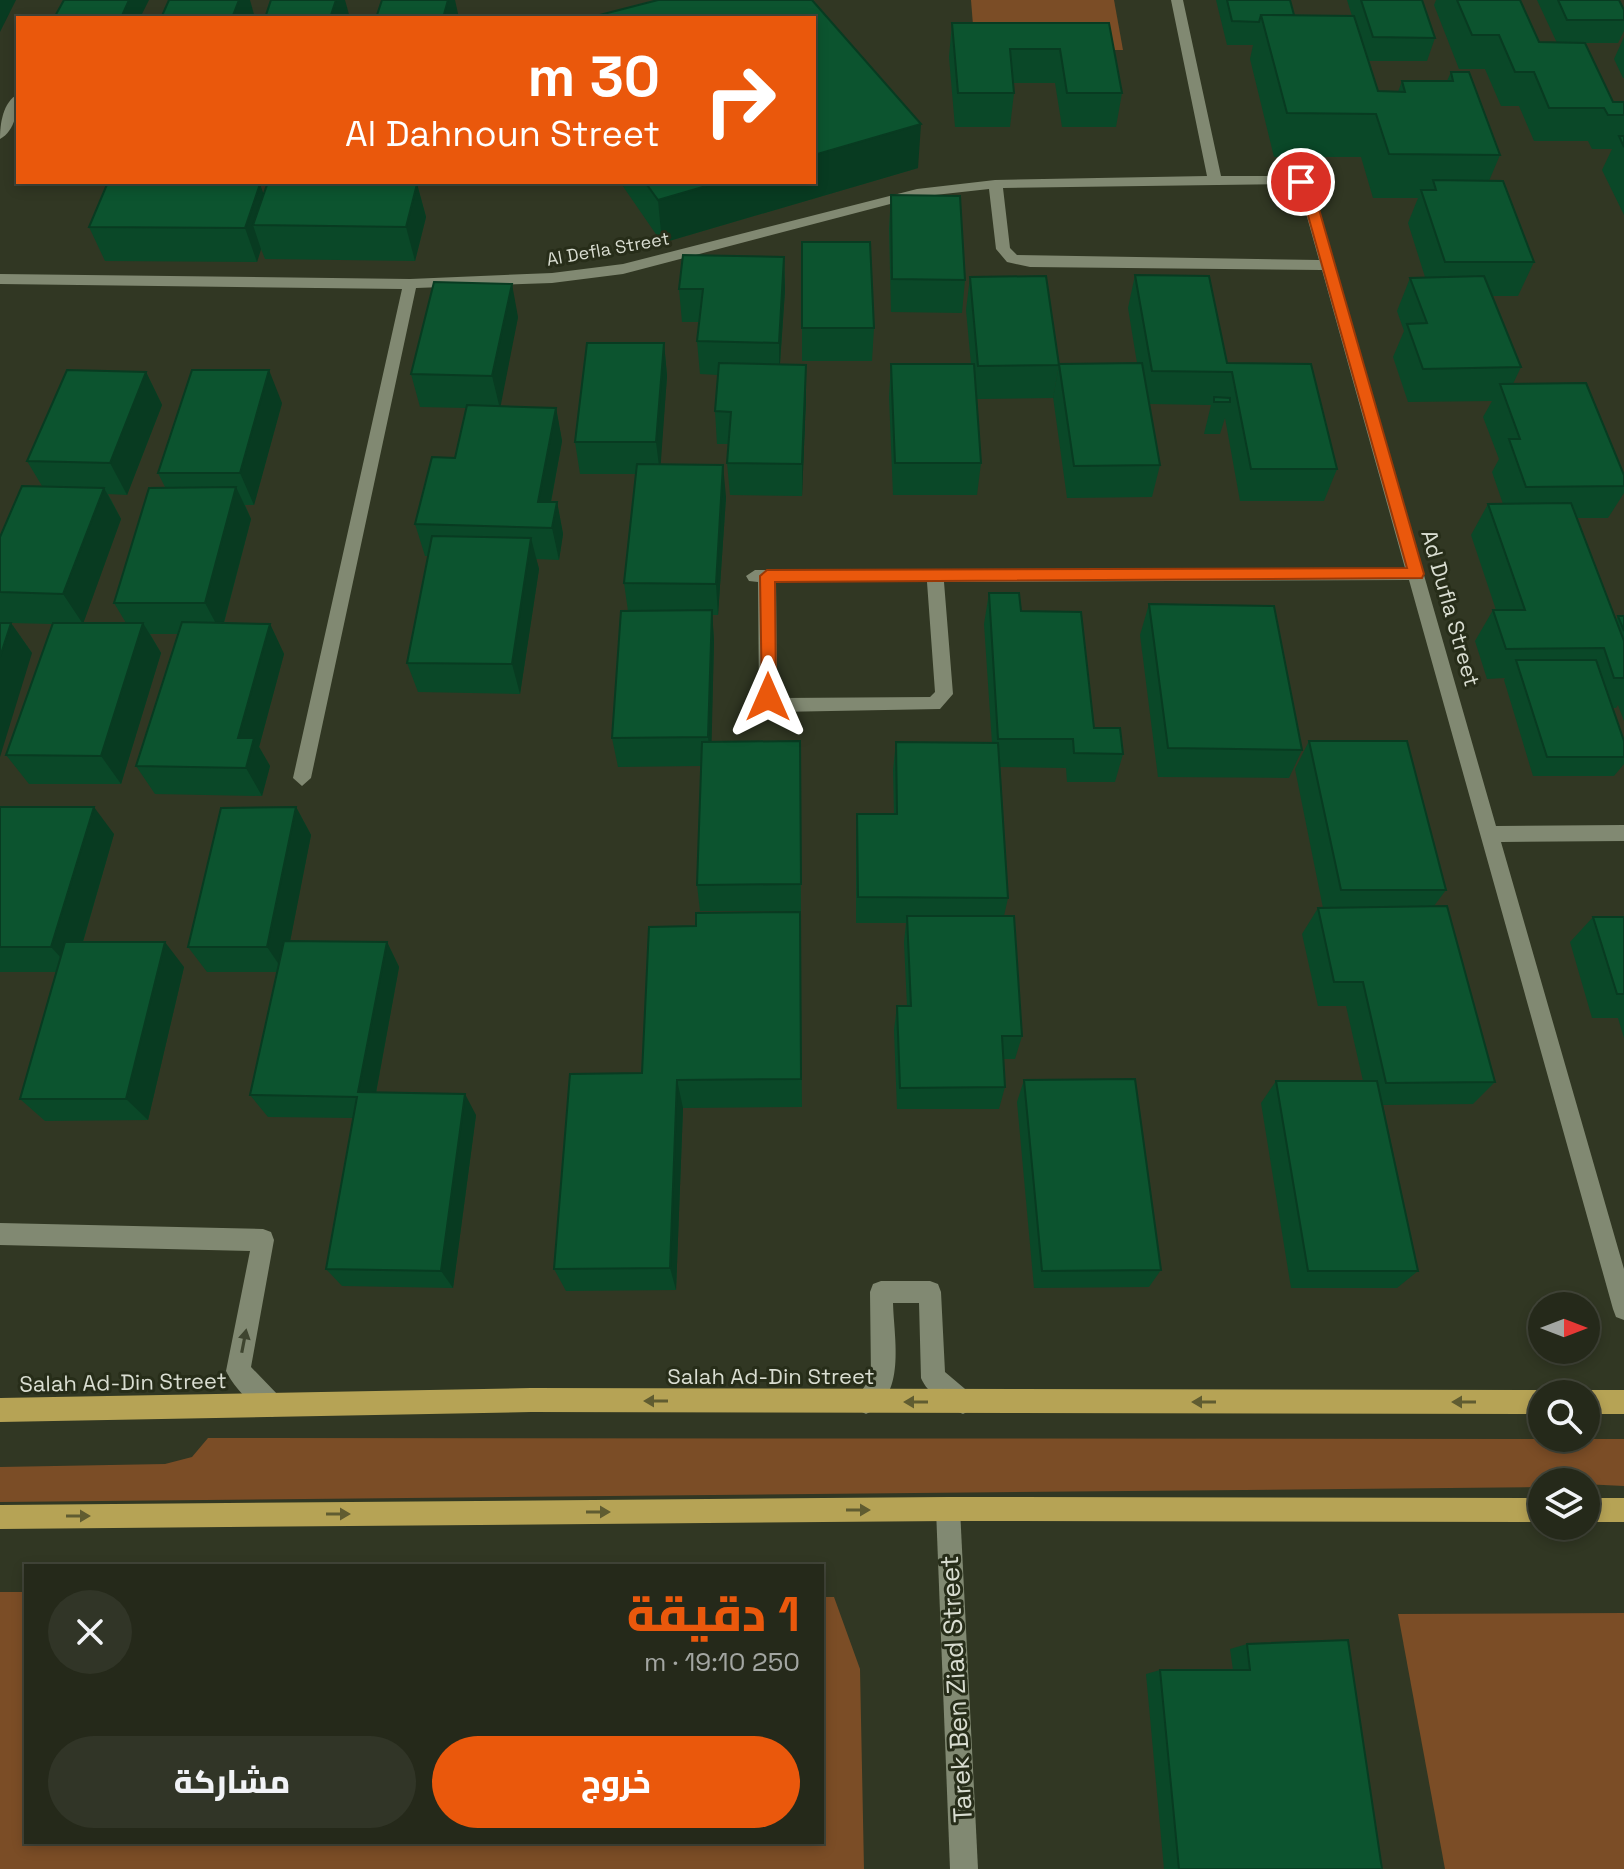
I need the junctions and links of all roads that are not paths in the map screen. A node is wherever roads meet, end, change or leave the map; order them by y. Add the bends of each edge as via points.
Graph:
1 (1177, 0) edge
2 (16, 102) edge
3 (0, 135) edge
4 (1215, 180) junction
5 (995, 184) junction
6 (1329, 265) junction
7 (0, 279) edge
8 (410, 284) junction
9 (1417, 574) junction
10 (935, 576) junction
11 (302, 778) dead end
12 (1624, 833) edge
13 (1490, 834) junction
14 (0, 1234) edge
15 (1624, 1309) edge
16 (866, 1402) junction
17 (963, 1402) junction
18 (1528, 1402) edge
19 (1600, 1402) edge
20 (1624, 1402) edge
21 (272, 1405) junction
22 (0, 1410) edge
23 (948, 1509) junction
24 (1528, 1510) edge
25 (1600, 1510) edge
26 (1624, 1510) edge
27 (0, 1517) edge
28 (964, 1869) edge

1 - 4 street
2 - 3 street
4 - 5 street, Al Defla Street
4 - 6 street, Ad Dufla Street via 1301,182
5 - 6 street via 1003,249 1012,259
5 - 8 street, Al Defla Street via 917,193 623,269 507,282
6 - 9 street, Ad Dufla Street
7 - 8 street, Al Defla Street
8 - 11 street
9 - 10 street
9 - 13 street, Ad Dufla Street
10 - 10 street via 944,694 934,704 777,705 768,697 761,576
12 - 13 street
13 - 15 street, Ad Dufla Street
21 -> 14 street via 238,1371 263,1240
17 -> 16 main road, Salah Ad-Din Street
16 - 17 street via 883,1381 881,1292 930,1292 933,1378
16 -> 21 main road, Salah Ad-Din Street
18 -> 17 main road, Salah Ad-Din Street
19 - 20 main road
21 - 22 main road, Salah Ad-Din Street
23 - 24 main road
27 -> 23 main road
23 - 28 street, Tarek Ben Ziad Street
25 - 26 main road

